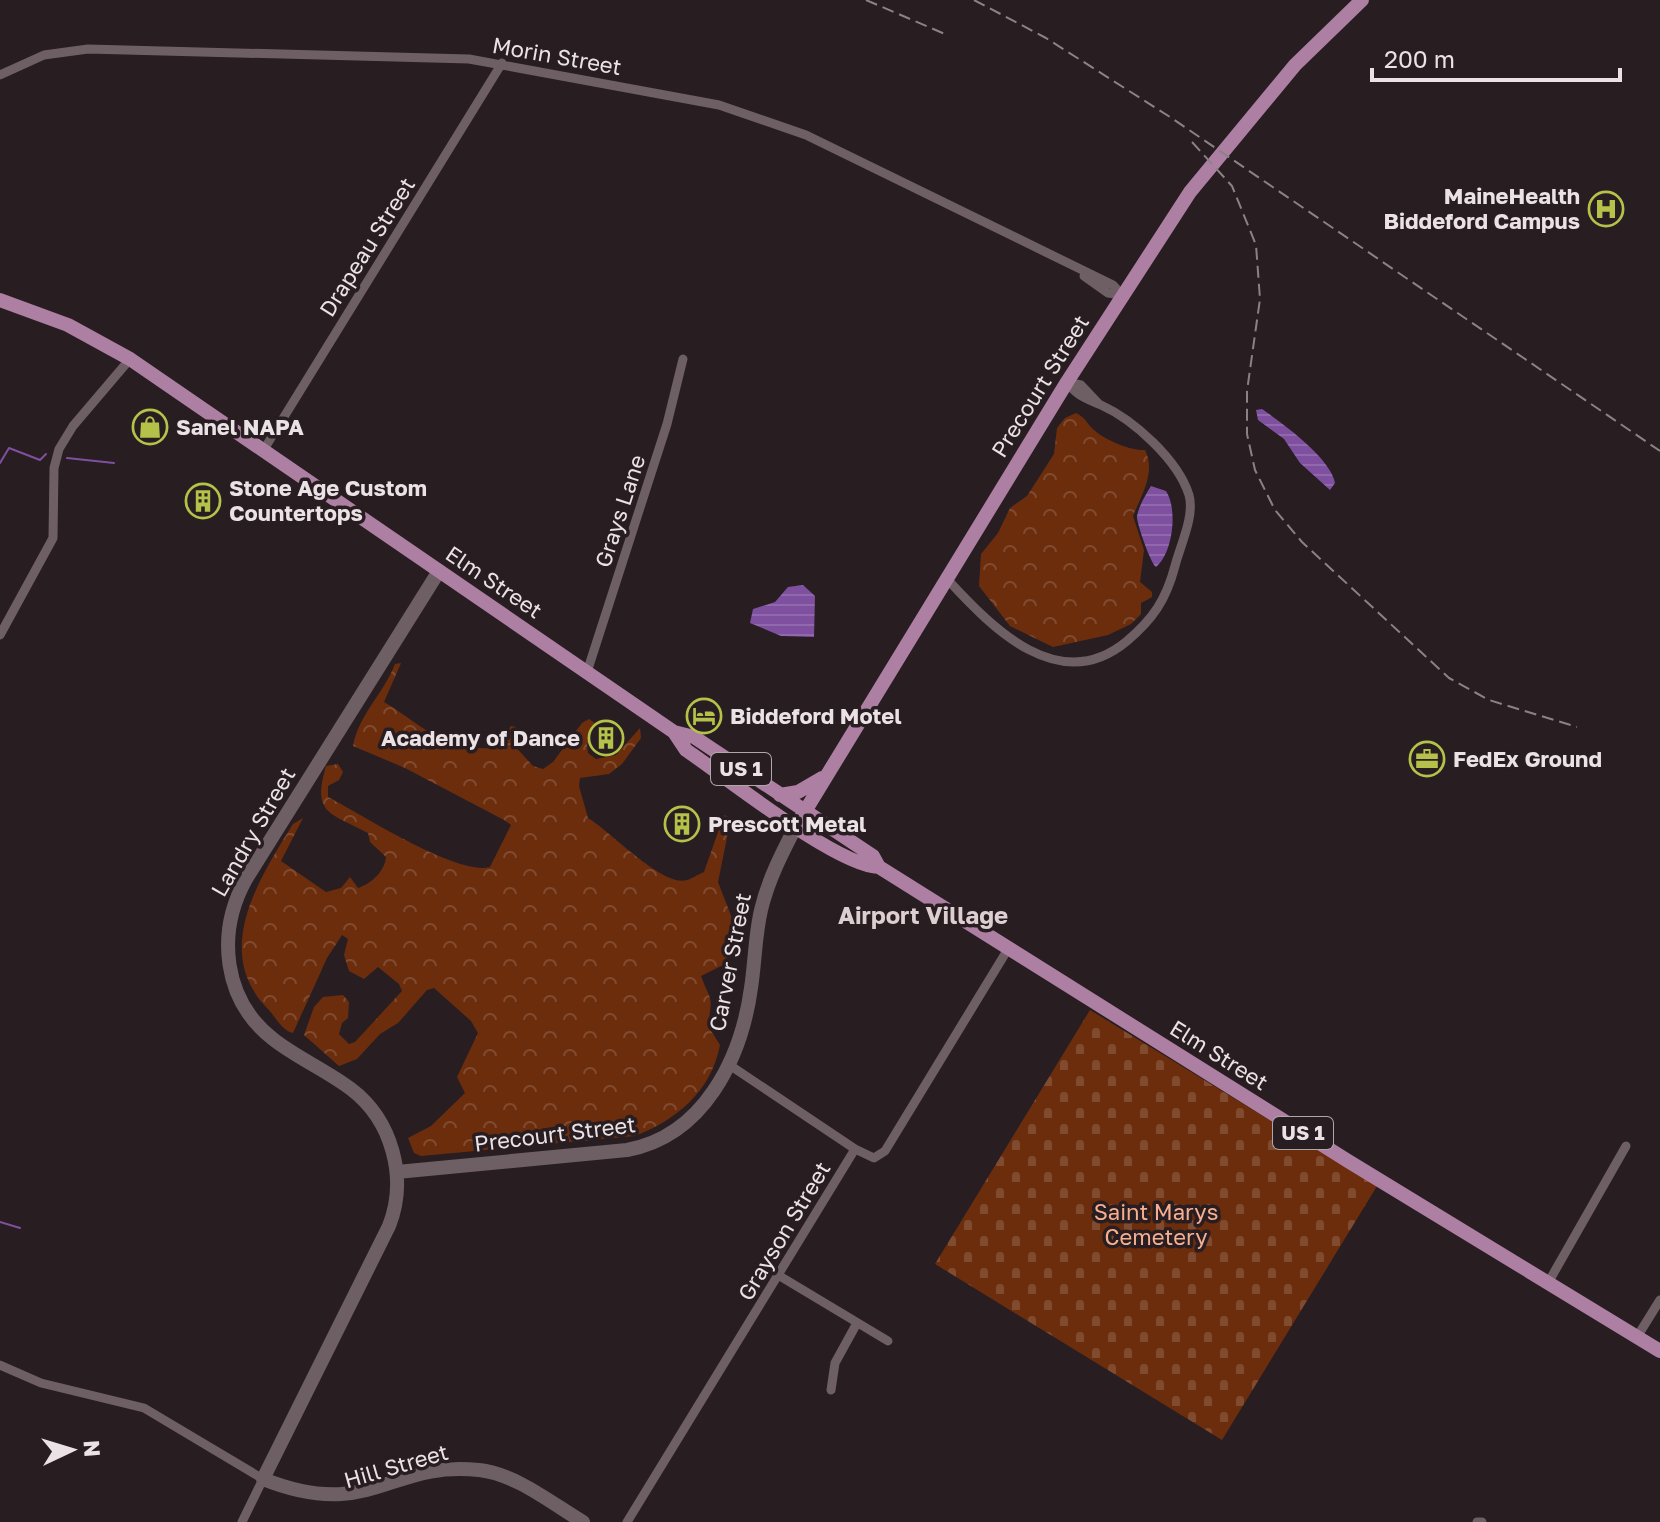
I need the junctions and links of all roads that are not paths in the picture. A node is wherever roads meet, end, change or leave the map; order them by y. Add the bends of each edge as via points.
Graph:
1 (1362, 0) edge
2 (502, 63) junction
3 (0, 75) edge
4 (1122, 295) junction
5 (0, 301) edge
6 (130, 359) junction
7 (683, 359) dead end
8 (1067, 382) junction
9 (263, 451) junction
10 (439, 571) junction
11 (948, 580) junction
12 (0, 635) edge
13 (587, 672) junction
14 (674, 732) junction
15 (829, 773) junction
16 (780, 795) junction
17 (805, 812) junction
18 (796, 826) junction
19 (879, 867) junction
20 (1008, 949) junction
21 (728, 1064) junction
22 (1626, 1146) dead end
23 (855, 1149) junction
24 (397, 1172) junction
25 (778, 1275) junction
26 (1548, 1283) junction
27 (1660, 1300) edge
28 (857, 1323) junction
29 (1637, 1337) junction
30 (888, 1341) dead end
31 (1660, 1351) edge
32 (0, 1365) edge
33 (831, 1390) dead end
34 (263, 1479) junction
35 (242, 1522) edge
36 (583, 1522) edge
37 (627, 1522) edge

1 - 4 main road, Precourt Street via 1295,65 1190,192
2 - 3 street, Morin Street via 88,49 44,55
2 - 4 street, Morin Street via 767,119 1113,285
2 - 9 street, Drapeau Street
4 - 8 main road, Precourt Street
5 - 6 main road, Elm Street / US 1 via 68,325
6 - 9 main road, Elm Street / US 1
6 - 12 street via 59,449 53,538
7 - 13 street, Grays Lane
8 - 11 main road, Precourt Street
8 - 11 street via 1081,385 1155,447 1190,498 1169,588 1150,621 1100,659 1067,662 1003,635
9 - 10 main road, Elm Street / US 1
10 - 13 main road, Elm Street / US 1
10 - 24 street, Landry Street via 246,879 227,937 231,976 247,1011 274,1040 364,1100 388,1137
11 - 15 main road, Precourt Street
13 - 14 main road, Elm Street / US 1
14 - 16 main road, Elm Street / US 1 via 694,737
14 - 18 main road, Elm Street / US 1 via 686,750
15 - 16 main road via 805,789
15 - 17 main road, Precourt Street
16 - 17 main road, Elm Street / US 1
17 - 18 main road, Precourt Street
17 - 19 main road, Elm Street / US 1 via 873,856
18 - 19 main road, Elm Street / US 1 via 864,867
18 - 21 street, Carver Street via 763,900 746,1014
19 - 20 main road, Elm Street / US 1
20 - 23 street, Grayson Street via 885,1151 874,1158
20 - 26 main road, Elm Street / US 1
21 - 23 street
21 - 24 street, Precourt Street via 694,1118 640,1148
22 - 26 street
23 - 25 street, Grayson Street
24 - 34 street, Landry Street via 396,1204 386,1234
25 - 28 street
25 - 37 street, Grayson Street
26 - 29 main road, Elm Street / US 1
27 - 29 street
28 - 30 street
28 - 33 street via 835,1363
29 - 31 main road, Elm Street / US 1
32 - 34 street via 41,1383 144,1408
34 - 35 street, Landry Street
34 - 36 street, Hill Street via 298,1498 341,1505 375,1500 438,1472 478,1470 506,1477

